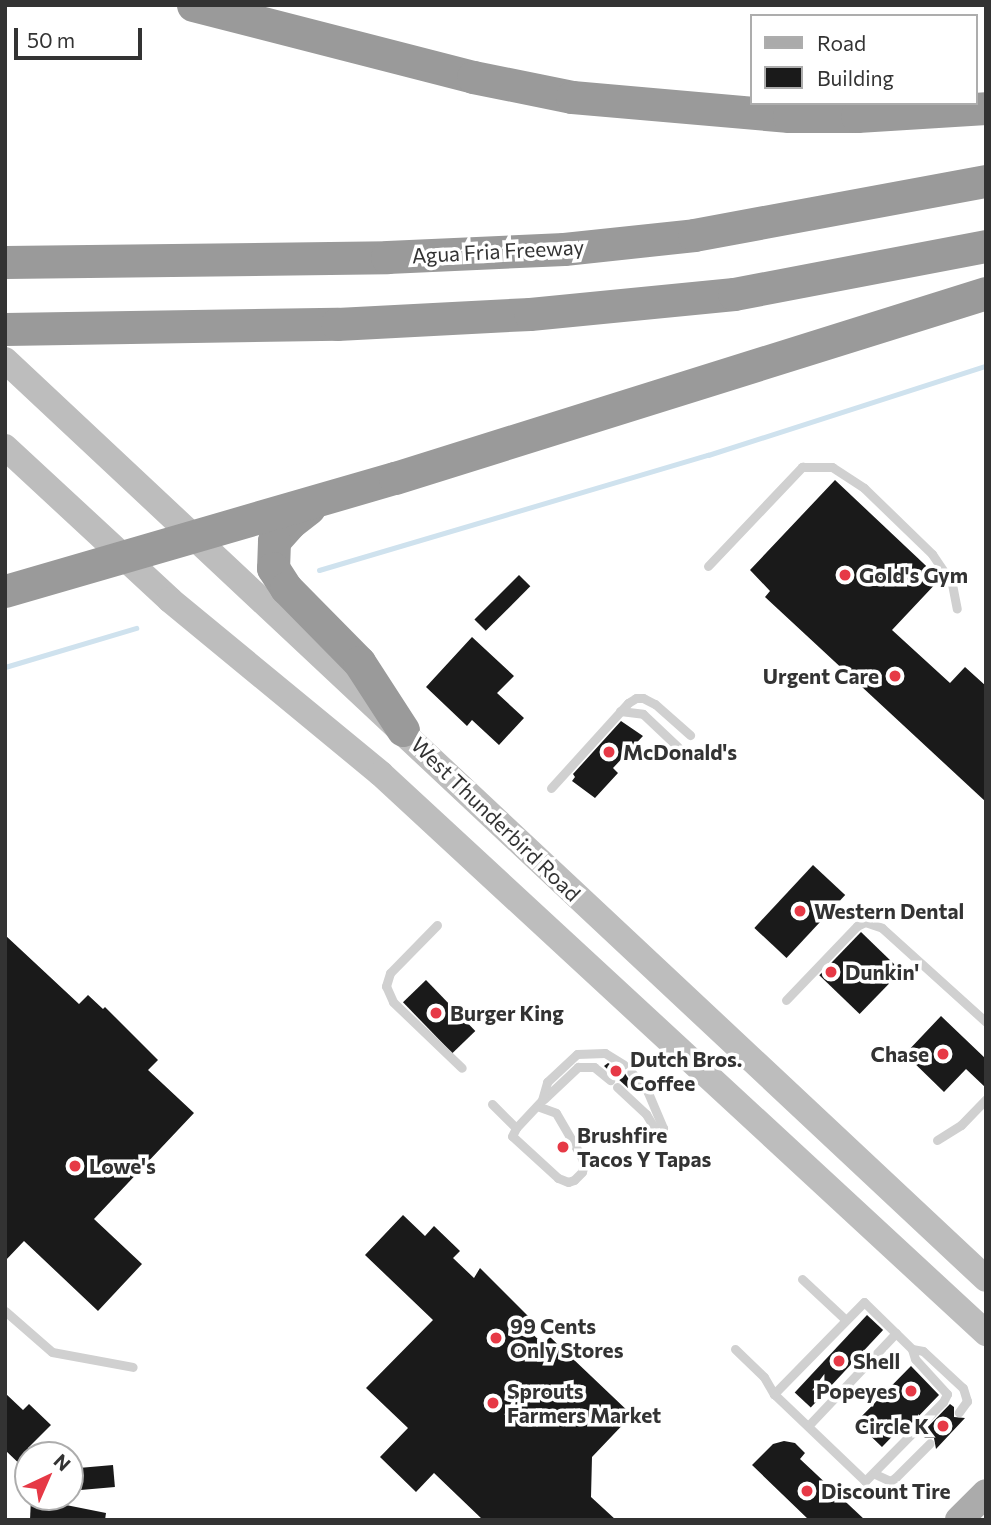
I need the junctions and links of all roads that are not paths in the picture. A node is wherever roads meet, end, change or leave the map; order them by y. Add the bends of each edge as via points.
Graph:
1 (193, 5) edge
2 (986, 108) edge
3 (986, 181) edge
4 (986, 246) edge
5 (5, 262) edge
6 (986, 293) edge
7 (5, 328) edge
8 (5, 359) edge
9 (5, 447) edge
10 (320, 500) junction
11 (194, 535) junction
12 (123, 558) junction
13 (708, 566) dead end
14 (5, 591) edge
15 (957, 609) dead end
16 (620, 711) junction
17 (403, 730) junction
18 (690, 735) dead end
19 (678, 747) dead end
20 (551, 788) dead end
21 (437, 925) dead end
22 (786, 1000) dead end
23 (986, 1022) edge
24 (462, 1068) dead end
25 (986, 1099) edge
26 (540, 1103) junction
27 (492, 1104) dead end
28 (516, 1128) junction
29 (936, 1140) dead end
30 (802, 1279) dead end
31 (986, 1279) edge
32 (5, 1311) edge
33 (846, 1320) junction
34 (896, 1333) junction
35 (986, 1333) edge
36 (735, 1349) dead end
37 (912, 1349) junction
38 (133, 1367) dead end
39 (774, 1394) junction
40 (959, 1412) dead end
41 (808, 1426) junction
42 (930, 1443) dead end
43 (875, 1474) junction
44 (986, 1493) edge
45 (959, 1520) edge

1 - 2 highway via 473,77 572,97 789,116
3 - 5 highway, Agua Fria Freeway via 694,234 565,248 387,257
4 - 7 highway via 734,294 530,314 337,324
6 - 10 highway
8 - 11 main road, West Thunderbird Road
9 - 12 main road, West Thunderbird Road
10 - 11 highway
10 - 17 highway via 274,541 274,568 286,588 359,662
11 - 12 highway
11 - 17 main road, West Thunderbird Road
12 - 14 highway
12 - 35 main road, West Thunderbird Road via 391,783
13 - 15 lane via 802,467 832,467 864,488 932,554 952,584
16 - 18 lane via 636,698 649,699
16 - 19 lane via 643,714
16 - 20 lane
17 - 31 main road, West Thunderbird Road
21 - 24 lane via 390,973 386,986 393,1002
22 - 23 lane via 865,922 882,928
25 - 29 lane via 961,1125
26 - 26 lane via 578,1067 594,1067 646,1114 658,1134 663,1128 648,1092 628,1068 605,1053 577,1054 547,1082
26 - 28 lane
26 - 28 lane via 556,1113 584,1164 579,1177 568,1182 558,1178 512,1136
27 - 28 lane
30 - 33 lane
32 - 38 lane via 52,1352
33 - 34 lane via 863,1302
33 - 39 lane
34 - 37 lane
34 - 41 lane
36 - 39 lane via 764,1377
37 - 40 lane via 923,1350 963,1388 967,1401
37 - 43 lane via 915,1359 945,1388 946,1398
39 - 41 lane
41 - 43 lane via 865,1481
42 - 43 lane via 895,1478
44 - 45 main road

